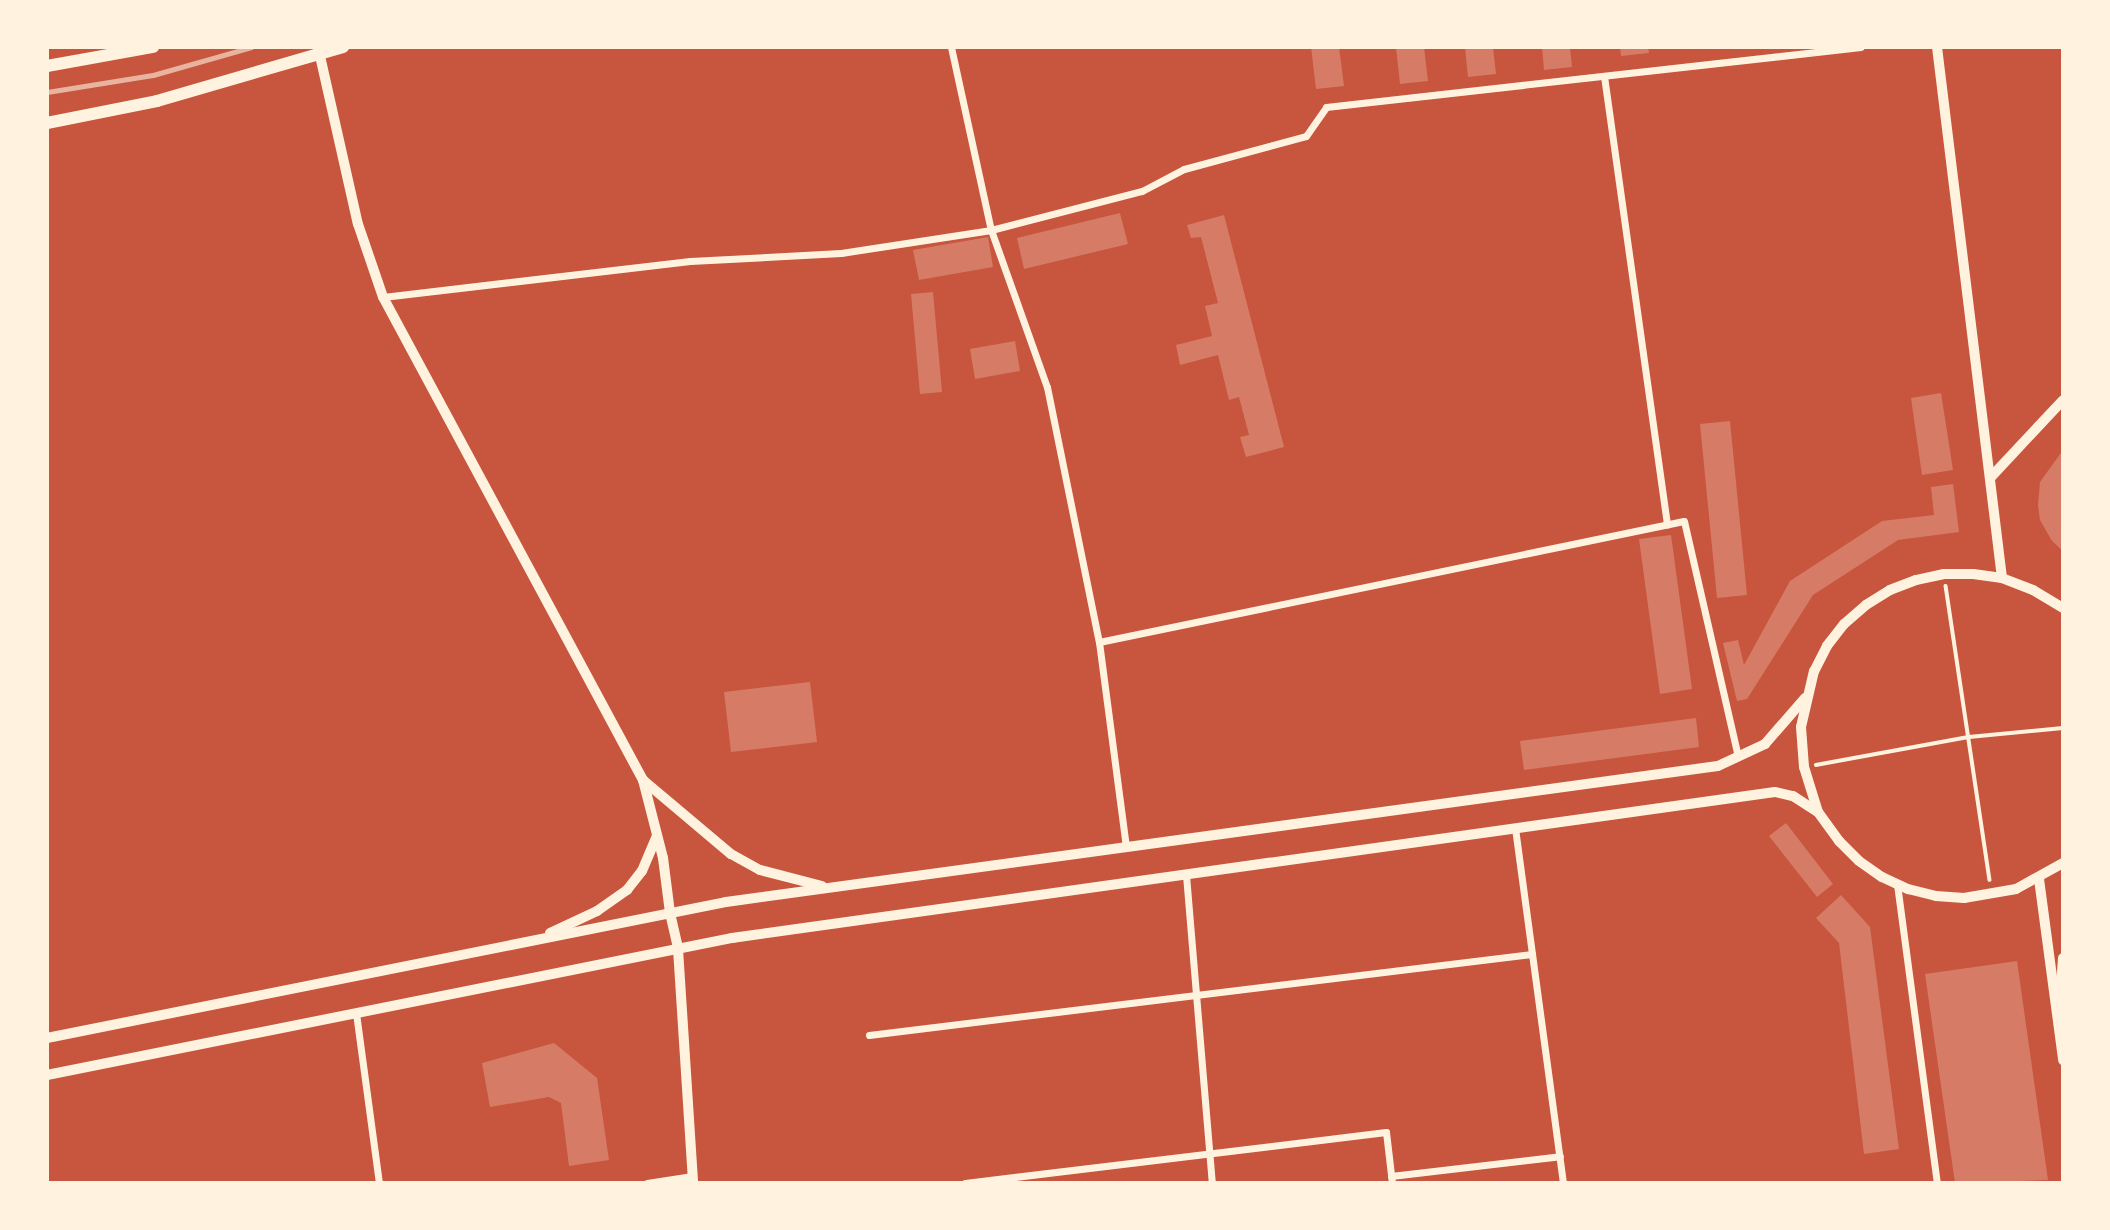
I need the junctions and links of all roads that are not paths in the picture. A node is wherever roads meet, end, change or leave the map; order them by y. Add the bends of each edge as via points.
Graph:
1 (153, 47) edge
2 (343, 47) edge
3 (951, 47) edge
4 (1861, 47) edge
5 (1937, 47) edge
6 (319, 50) edge
7 (47, 66) edge
8 (1604, 76) junction
9 (47, 123) edge
10 (991, 230) junction
11 (383, 297) junction
12 (2063, 400) edge
13 (1992, 477) junction
14 (1667, 525) junction
15 (2002, 578) junction
16 (2063, 608) edge
17 (1099, 642) junction
18 (1805, 698) junction
19 (1738, 757) junction
20 (643, 780) junction
21 (1818, 812) junction
22 (1514, 828) junction
23 (657, 836) junction
24 (1126, 847) junction
25 (2063, 863) edge
26 (1186, 875) junction
27 (2039, 879) junction
28 (1897, 884) junction
29 (828, 888) junction
30 (670, 913) junction
31 (534, 940) junction
32 (678, 949) junction
33 (1532, 954) junction
34 (2063, 958) edge
35 (1198, 993) junction
36 (356, 1013) junction
37 (869, 1035) dead end
38 (47, 1038) edge
39 (2060, 1040) junction
40 (2063, 1060) edge
41 (47, 1075) edge
42 (1209, 1152) junction
43 (1560, 1156) junction
44 (1391, 1179) edge
45 (693, 1180) edge
46 (379, 1183) edge
47 (647, 1183) edge
48 (965, 1183) edge
49 (1212, 1183) edge
50 (1563, 1183) edge
51 (1937, 1183) edge

1 - 7 highway
2 - 6 highway
3 - 10 street
4 - 8 street
5 - 13 main road
6 - 9 highway via 157,101
6 - 11 street via 358,224
8 - 10 street via 1326,107 1306,136 1184,169 1142,191
8 - 14 street
10 - 11 street via 841,253 690,261
10 - 17 street via 1047,387
11 - 20 street
12 - 13 street
13 - 15 main road
14 - 17 street
14 - 19 street via 1684,521
15 - 16 main road
15 - 18 main road via 1944,574 1890,590 1844,624 1827,646
17 - 24 street
18 - 19 main road via 1765,744
18 - 21 main road via 1801,727 1804,767
19 - 24 main road via 1718,766
20 - 23 street
20 - 29 main road via 732,854 760,870
21 - 22 main road via 1793,796 1775,792
21 - 28 main road via 1859,861
22 - 26 main road
22 - 33 street
23 - 30 street
23 - 31 main road via 642,871 626,890 597,911
24 - 29 main road
25 - 27 main road
26 - 32 main road
26 - 35 street
27 - 28 main road via 1993,896 1964,898 1936,896
27 - 39 main road
28 - 51 street
29 - 30 main road
30 - 31 main road
30 - 32 main road
31 - 38 main road
32 - 36 main road
32 - 45 main road
33 - 35 street
33 - 43 street
34 - 39 main road
35 - 37 street
35 - 42 street
36 - 41 main road
36 - 46 street
39 - 40 main road
42 - 44 street via 1386,1132
42 - 48 street
42 - 49 street
43 - 44 street
43 - 50 street
45 - 47 street

